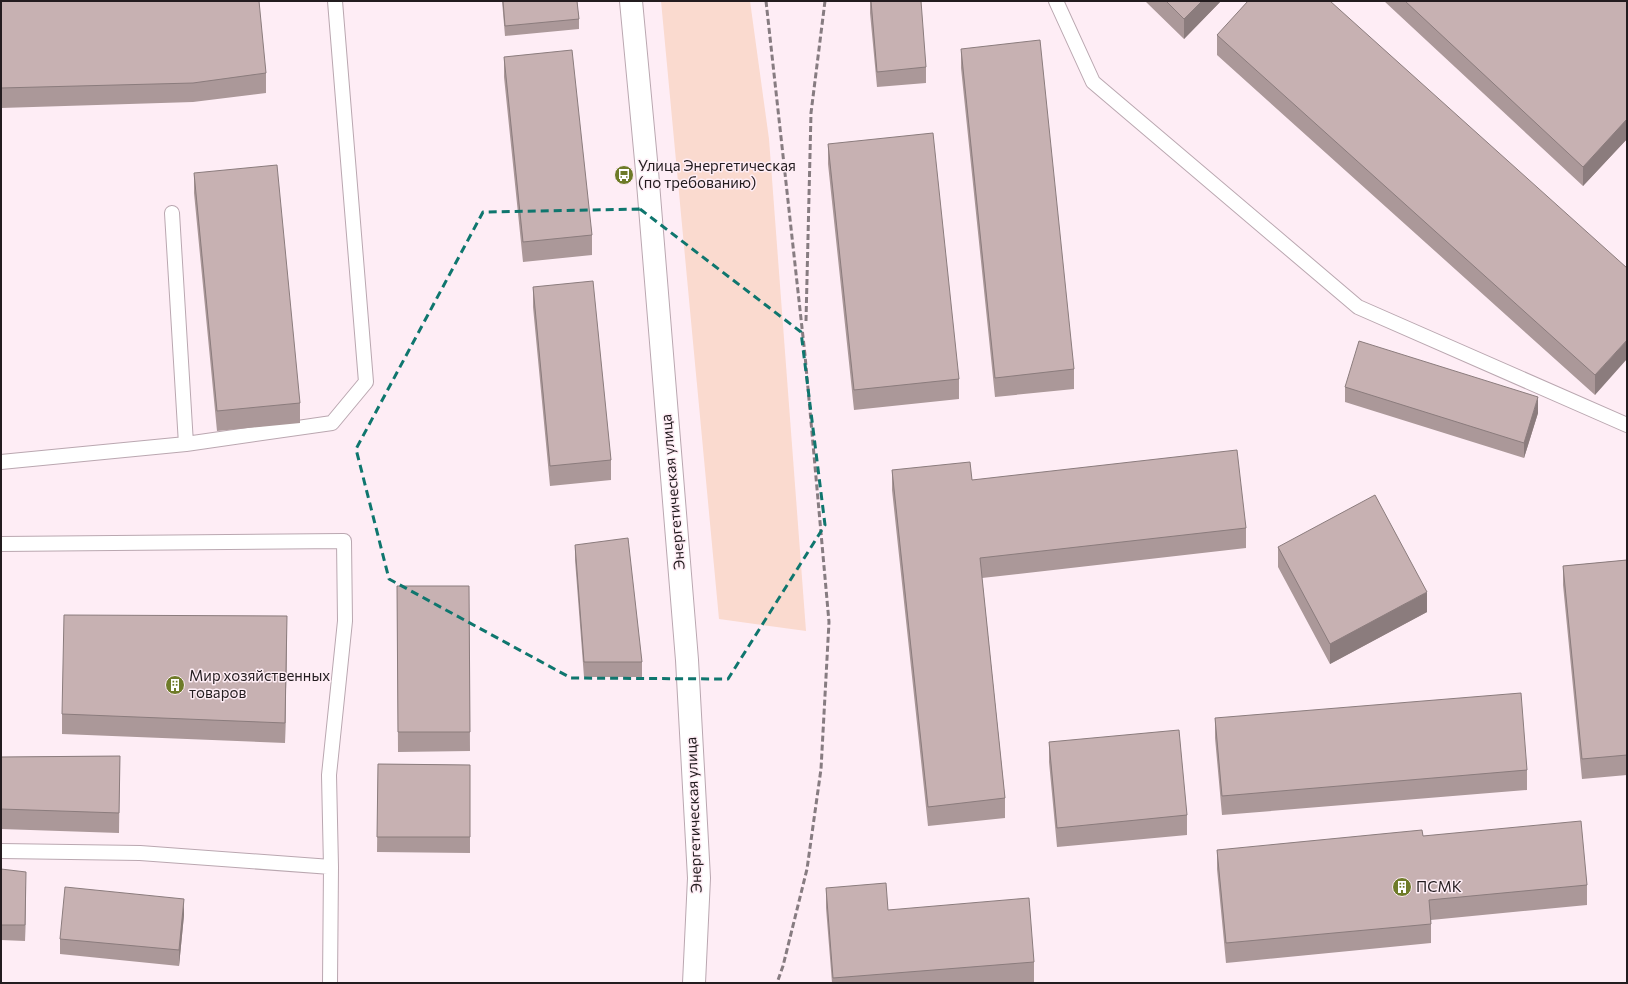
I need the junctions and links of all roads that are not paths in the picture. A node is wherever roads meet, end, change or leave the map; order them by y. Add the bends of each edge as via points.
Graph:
1 (335, 1) edge
2 (631, 1) edge
3 (1056, 1) edge
4 (172, 213) dead end
5 (1627, 425) edge
6 (186, 444) junction
7 (1, 462) edge
8 (1, 544) edge
9 (1, 851) edge
10 (331, 867) junction
11 (330, 983) edge
12 (694, 983) edge

1 - 6 lane via 366,382 332,423
2 - 12 street, Энергетическая улица via 648,179 687,668 699,878
3 - 5 lane via 1093,82 1358,307
4 - 6 lane
6 - 7 lane
8 - 10 lane via 344,541 345,621 329,775
9 - 10 lane via 140,853
10 - 11 lane

